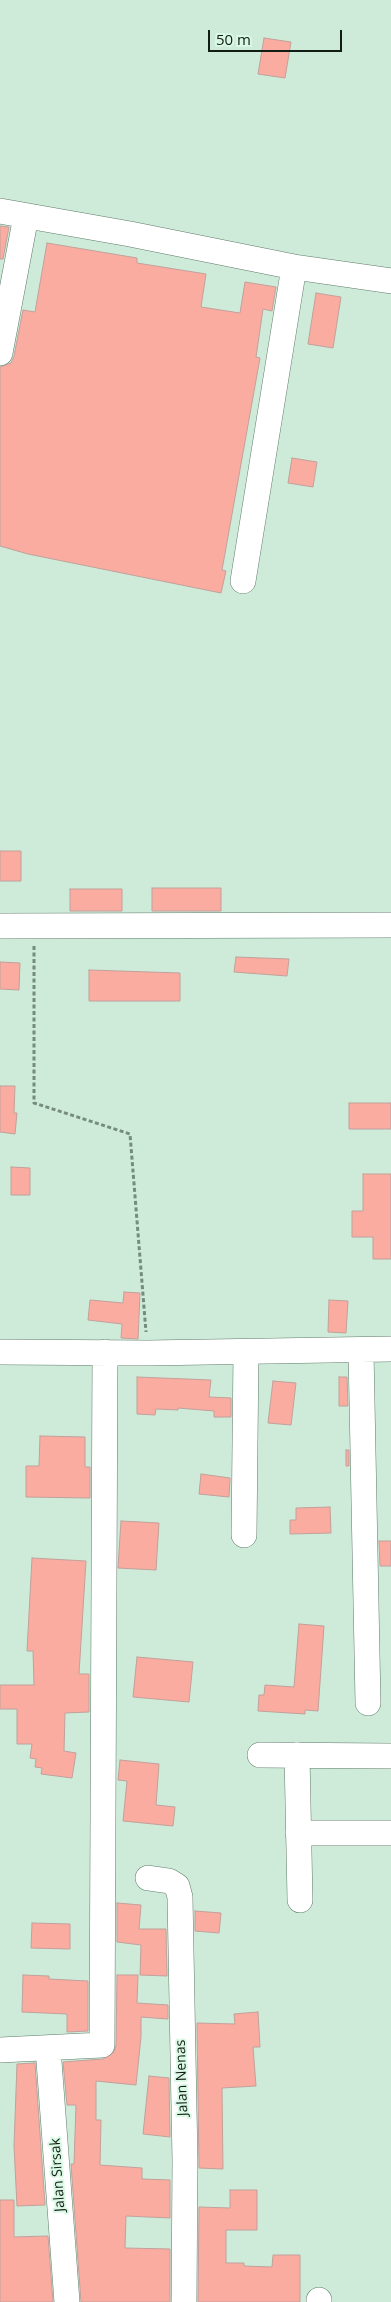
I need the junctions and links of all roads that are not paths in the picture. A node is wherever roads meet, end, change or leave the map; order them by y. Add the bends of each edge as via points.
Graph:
1 (0, 211) edge
2 (26, 216) junction
3 (294, 267) junction
4 (391, 281) edge
5 (0, 352) edge
6 (244, 581) dead end
7 (391, 925) edge
8 (0, 926) edge
9 (391, 1349) edge
10 (361, 1351) junction
11 (0, 1352) edge
12 (105, 1352) junction
13 (246, 1352) junction
14 (244, 1535) dead end
15 (368, 1703) dead end
16 (260, 1755) dead end
17 (297, 1755) junction
18 (391, 1756) edge
19 (391, 1833) edge
20 (298, 1834) junction
21 (148, 1878) dead end
22 (300, 1900) dead end
23 (48, 2048) junction
24 (0, 2050) edge
25 (67, 2302) edge
26 (184, 2302) edge

1 - 2 street
2 - 3 street
2 - 5 street
3 - 4 street
3 - 6 street
7 - 8 street
9 - 10 street
10 - 13 street
10 - 15 street
11 - 12 street
12 - 13 street
12 - 23 street via 102,2045
13 - 14 street
16 - 17 street
17 - 18 street
17 - 20 street
19 - 20 street
20 - 22 street
21 - 26 street, Jalan Nenas via 169,1880 177,1886 180,1897
23 - 24 street
23 - 25 street, Jalan Sirsak

